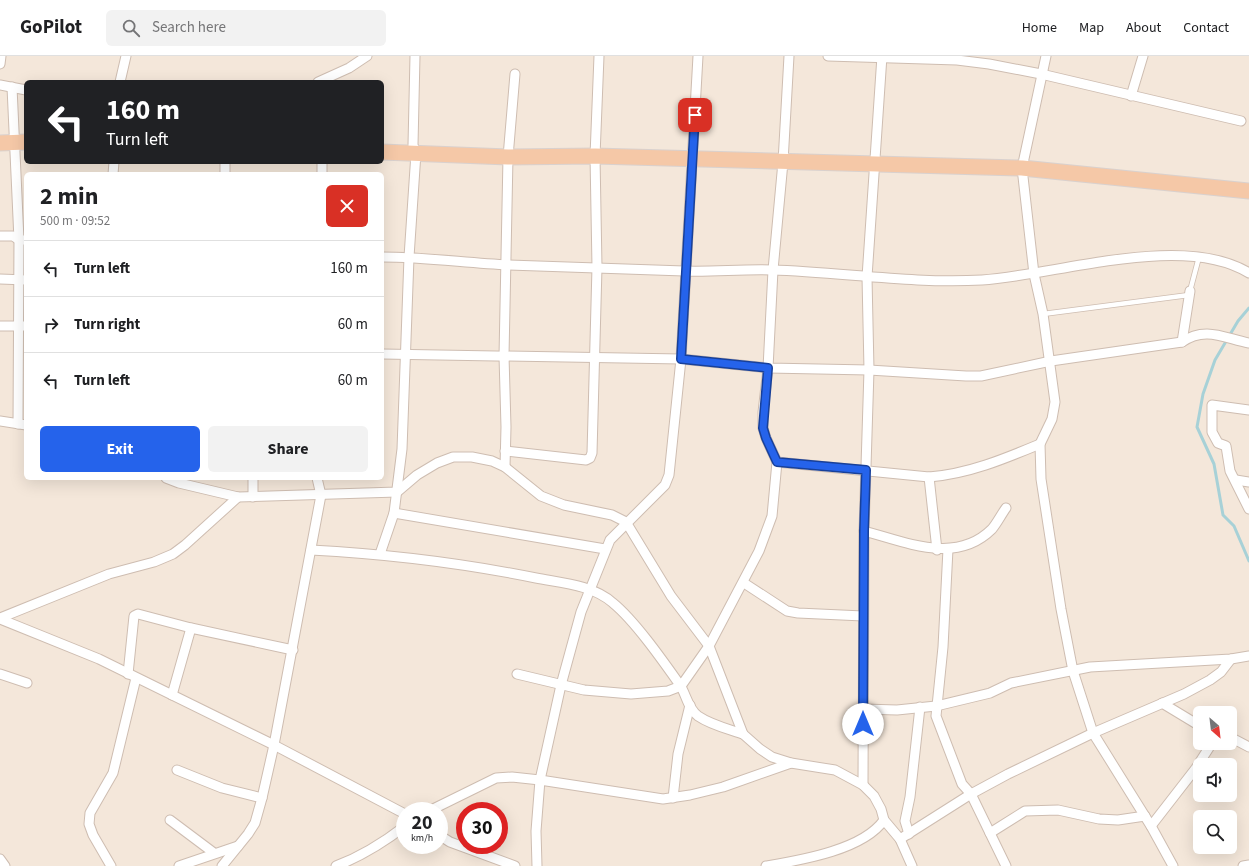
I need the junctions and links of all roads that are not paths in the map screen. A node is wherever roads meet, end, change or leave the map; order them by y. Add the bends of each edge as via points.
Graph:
1 (1, 56) edge
2 (126, 56) edge
3 (367, 56) edge
4 (416, 56) edge
5 (599, 56) edge
6 (698, 56) edge
7 (789, 56) edge
8 (828, 56) edge
9 (1046, 56) edge
10 (1143, 56) edge
11 (882, 57) edge
12 (0, 64) edge
13 (515, 74) dead end
14 (1041, 74) junction
15 (120, 80) edge
16 (322, 80) edge
17 (0, 85) edge
18 (12, 87) junction
19 (24, 90) edge
20 (1131, 96) junction
21 (1240, 121) dead end
22 (14, 142) edge
23 (384, 152) edge
24 (416, 153) junction
25 (595, 156) junction
26 (508, 157) junction
27 (693, 160) junction
28 (783, 162) junction
29 (875, 164) junction
30 (1022, 168) junction
31 (1246, 191) edge
32 (0, 236) edge
33 (23, 240) edge
34 (384, 257) edge
35 (409, 257) junction
36 (1199, 257) junction
37 (506, 265) junction
38 (598, 267) junction
39 (773, 270) junction
40 (686, 271) junction
41 (1249, 273) edge
42 (1034, 274) junction
43 (867, 277) junction
44 (0, 279) edge
45 (23, 280) edge
46 (1190, 293) junction
47 (1044, 314) junction
48 (0, 326) edge
49 (23, 326) edge
50 (1182, 342) junction
51 (1249, 343) edge
52 (384, 354) edge
53 (404, 355) junction
54 (504, 356) junction
55 (595, 358) junction
56 (681, 359) junction
57 (1051, 361) junction
58 (768, 368) junction
59 (868, 370) junction
60 (22, 395) edge
61 (1249, 410) edge
62 (0, 421) edge
63 (22, 425) edge
64 (1040, 444) junction
65 (505, 451) junction
66 (777, 462) junction
67 (505, 467) junction
68 (866, 470) junction
69 (929, 477) junction
70 (171, 480) edge
71 (253, 480) edge
72 (317, 480) edge
73 (1236, 480) junction
74 (1249, 482) edge
75 (397, 492) junction
76 (321, 495) junction
77 (238, 497) junction
78 (253, 497) junction
79 (1006, 508) dead end
80 (1249, 509) edge
81 (394, 513) junction
82 (626, 522) junction
83 (864, 531) junction
84 (605, 549) junction
85 (948, 549) junction
86 (311, 550) junction
87 (937, 550) junction
88 (380, 554) junction
89 (744, 583) junction
90 (589, 590) junction
91 (863, 616) junction
92 (0, 618) edge
93 (191, 628) junction
94 (709, 646) junction
95 (293, 650) junction
96 (1249, 656) edge
97 (1231, 659) junction
98 (1073, 671) junction
99 (0, 674) edge
100 (517, 674) dead end
101 (132, 676) junction
102 (27, 683) dead end
103 (561, 685) junction
104 (681, 686) junction
105 (172, 695) junction
106 (1162, 703) junction
107 (690, 705) junction
108 (936, 706) junction
109 (920, 707) junction
110 (863, 709) junction
111 (1193, 722) edge
112 (1093, 733) junction
113 (743, 734) junction
114 (1237, 741) edge
115 (274, 745) junction
116 (1249, 747) edge
117 (1208, 750) edge
118 (791, 763) junction
119 (177, 770) dead end
120 (540, 780) junction
121 (863, 784) junction
122 (971, 794) junction
123 (262, 798) junction
124 (673, 798) junction
125 (447, 802) edge
126 (396, 809) edge
127 (1144, 816) junction
128 (170, 820) dead end
129 (884, 820) junction
130 (1151, 826) junction
131 (990, 832) junction
132 (396, 833) edge
133 (909, 834) junction
134 (900, 839) junction
135 (448, 841) edge
136 (238, 846) junction
137 (214, 853) junction
138 (0, 859) edge
139 (788, 864) edge
140 (1249, 865) edge
141 (5, 866) edge
142 (111, 866) edge
143 (179, 866) edge
144 (222, 866) edge
145 (336, 866) edge
146 (515, 866) edge
147 (538, 866) edge
148 (766, 866) edge
149 (912, 866) edge
150 (1006, 866) edge
151 (1173, 866) edge
152 (1242, 866) edge

1 - 12 street
2 - 15 street
3 - 16 street via 349,68
4 - 24 street via 413,145
5 - 25 street
6 - 27 street
7 - 28 street
8 - 11 street
9 - 14 street
10 - 20 street
11 - 14 street via 963,61
11 - 29 street
13 - 26 street
14 - 20 street
14 - 30 street
17 - 18 street
18 - 19 street
18 - 22 street
20 - 21 street
22 - 33 street
23 - 24 highway
24 - 26 highway
24 - 35 street
25 - 26 highway
25 - 27 highway
25 - 38 street
26 - 37 street
27 - 28 highway
27 - 40 street
28 - 29 highway
28 - 39 street
29 - 30 highway
29 - 43 street
30 - 31 highway
30 - 42 street
32 - 33 street via 13,236
33 - 45 street
34 - 35 street
35 - 37 street
35 - 53 street
36 - 41 street via 1236,265
36 - 42 street via 1144,256
36 - 46 lane
37 - 38 street
37 - 54 street
38 - 40 street
38 - 55 street
39 - 40 street
39 - 43 street
39 - 58 street
40 - 56 street
42 - 43 street via 958,280
42 - 47 street
43 - 59 street
44 - 45 street
45 - 49 street
46 - 47 lane
46 - 50 street
47 - 57 street
48 - 49 street
49 - 60 street
50 - 51 street via 1197,334 1212,333
50 - 57 street
52 - 53 street
53 - 54 street
53 - 75 street via 402,449
54 - 55 street
54 - 65 street
55 - 56 street
55 - 65 street via 590,458 586,460
56 - 58 street
56 - 82 street via 669,475 665,485
57 - 59 street via 982,376
57 - 64 street via 1055,410
58 - 59 street
58 - 66 street via 763,428
59 - 68 street
60 - 63 street
61 - 73 street via 1212,405 1212,432 1218,443 1226,446 1230,471
62 - 63 street
64 - 69 street via 993,463 946,476
64 - 98 street via 1041,479
65 - 67 street
66 - 68 street
66 - 89 street via 772,516
67 - 75 street via 492,461 453,457 417,475
67 - 82 street via 542,496 564,505 612,516
68 - 69 street
68 - 83 street
69 - 87 street
70 - 77 street
71 - 78 street
72 - 76 street
73 - 74 street
73 - 80 street
75 - 76 street
75 - 81 street
76 - 78 street
76 - 86 street
77 - 78 street
77 - 92 street via 173,554 109,574
79 - 85 street via 994,527 976,542 962,548
81 - 84 street
81 - 88 street
82 - 84 street
82 - 94 street via 671,596
83 - 87 street
83 - 91 street
84 - 90 street
85 - 87 street
85 - 108 street via 943,647
86 - 88 street
86 - 95 street
88 - 90 street via 497,570
89 - 91 street via 787,610 798,613
89 - 94 street
90 - 103 street
90 - 104 street via 609,600 627,617
91 - 110 street
92 - 101 street via 82,651
93 - 95 street
93 - 101 street via 138,614 134,616
93 - 105 street
94 - 104 street
94 - 113 street
95 - 115 street
96 - 97 street
97 - 98 street via 1090,667
97 - 106 street via 1221,672 1210,680
98 - 108 street via 1011,683 990,693
98 - 112 street
99 - 102 street
100 - 103 street
101 - 105 street
101 - 142 street via 113,772 90,813 89,824 93,835
103 - 104 street via 584,690 631,694 668,691
103 - 120 street
104 - 107 street
105 - 115 street
106 - 111 street
106 - 112 street
107 - 113 street via 697,715 708,722
107 - 124 street via 678,754
108 - 109 street
108 - 122 street via 936,716 942,734 962,784
109 - 110 street via 897,710
109 - 133 street via 905,821
110 - 121 street
112 - 122 street
112 - 127 street
113 - 118 street via 760,750
114 - 116 street
115 - 123 street
115 - 126 street
117 - 130 street
118 - 121 street via 835,770
118 - 124 street via 723,787
119 - 123 street via 222,788
120 - 124 street via 663,799
120 - 125 street via 496,778
120 - 147 street via 536,830
121 - 129 street via 882,809
122 - 131 street
122 - 133 street
123 - 136 street via 255,823
127 - 130 street
127 - 131 street via 1118,820 1099,819 1058,810 1025,811
128 - 137 street
129 - 134 street
129 - 139 street via 867,838 845,848
130 - 151 street
131 - 150 street
132 - 145 street via 356,859
133 - 134 street
134 - 149 street
135 - 146 street
136 - 137 street
136 - 144 street
137 - 143 street
138 - 141 street
139 - 148 street
140 - 152 street

